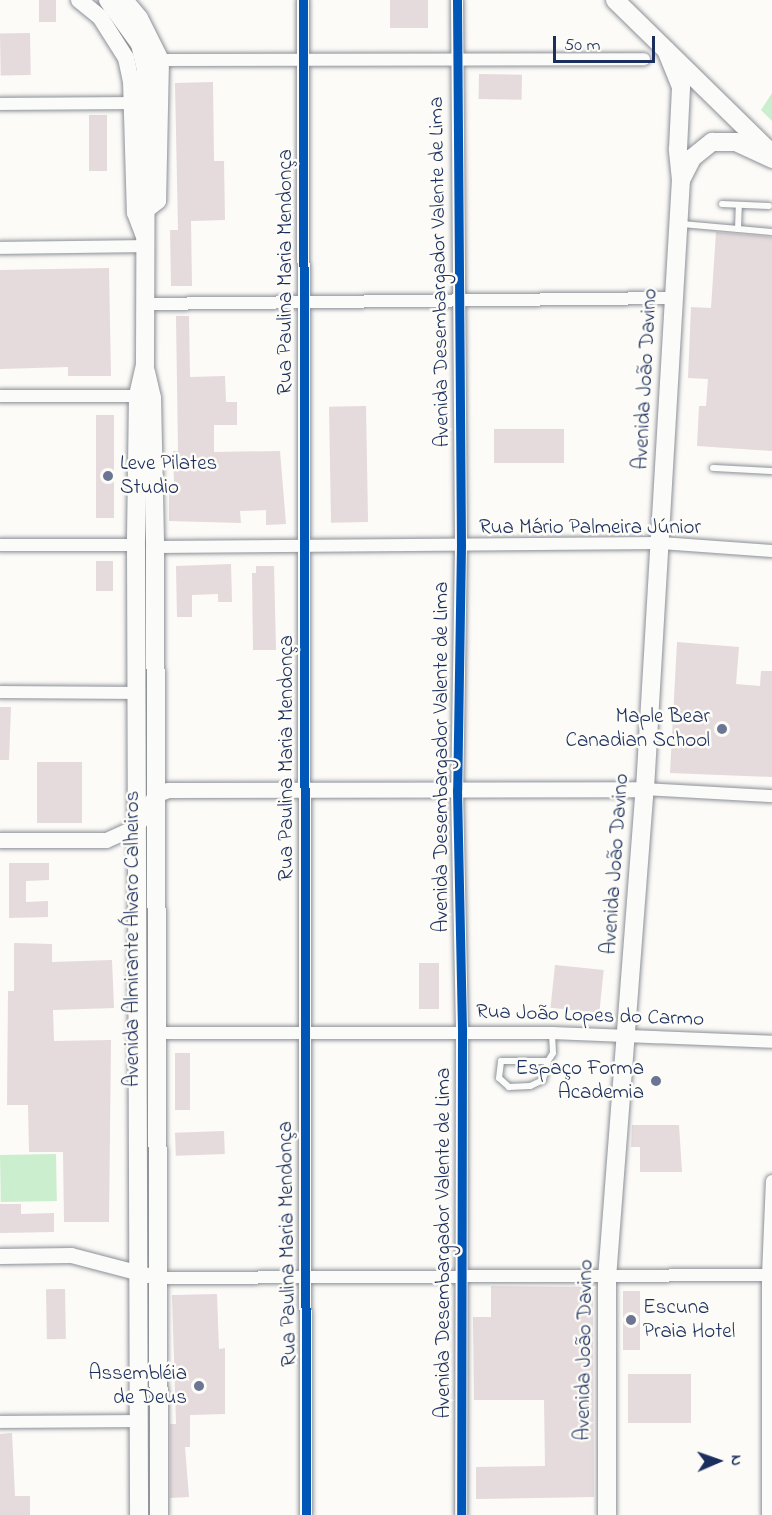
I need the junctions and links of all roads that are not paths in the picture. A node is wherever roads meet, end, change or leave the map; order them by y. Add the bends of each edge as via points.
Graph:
1 (79, 0) edge
2 (108, 0) edge
3 (125, 0) edge
4 (303, 0) edge
5 (457, 0) edge
6 (615, 0) edge
7 (666, 50) junction
8 (456, 58) junction
9 (644, 59) dead end
10 (161, 60) junction
11 (304, 60) junction
12 (131, 103) junction
13 (0, 104) edge
14 (772, 154) edge
15 (772, 159) edge
16 (681, 180) junction
17 (722, 204) dead end
18 (739, 205) junction
19 (769, 207) dead end
20 (144, 212) junction
21 (678, 224) junction
22 (738, 229) junction
23 (772, 232) edge
24 (144, 242) junction
25 (0, 248) edge
26 (672, 298) junction
27 (457, 301) junction
28 (144, 304) junction
29 (304, 304) junction
30 (145, 364) junction
31 (0, 396) edge
32 (138, 396) junction
33 (713, 468) dead end
34 (772, 471) edge
35 (661, 543) junction
36 (0, 545) edge
37 (136, 545) junction
38 (461, 546) junction
39 (155, 547) junction
40 (304, 547) junction
41 (772, 551) edge
42 (0, 692) edge
43 (137, 693) junction
44 (645, 789) junction
45 (457, 790) junction
46 (305, 792) junction
47 (155, 795) junction
48 (772, 796) edge
49 (137, 826) junction
50 (0, 840) edge
51 (306, 1032) junction
52 (462, 1032) junction
53 (155, 1033) junction
54 (552, 1034) junction
55 (626, 1035) junction
56 (772, 1042) edge
57 (548, 1061) junction
58 (772, 1181) edge
59 (0, 1256) edge
60 (139, 1272) junction
61 (770, 1275) edge
62 (158, 1278) junction
63 (460, 1278) junction
64 (607, 1278) junction
65 (308, 1279) junction
66 (138, 1421) junction
67 (0, 1422) edge
68 (139, 1515) edge
69 (159, 1515) edge
70 (306, 1515) edge
71 (460, 1515) edge
72 (607, 1515) edge
73 (768, 1515) edge

1 - 12 main road via 100,17 126,58
2 - 20 main road, Avenida Almirante Álvaro Calheiros via 142,51 147,134
3 - 10 main road via 140,18
4 - 11 street, Rua Paulina Maria Mendonça
5 - 8 street, Avenida Desembargador Valente de Lima
6 - 7 main road
7 - 14 main road
7 - 16 main road, Avenida João Davino via 681,87
8 - 9 street
8 - 11 street
8 - 27 street, Avenida Desembargador Valente de Lima
10 - 11 street
10 - 20 main road via 158,201
11 - 29 street, Rua Paulina Maria Mendonça
12 - 13 street
12 - 24 main road via 135,213
15 - 16 main road, Avenida João Davino via 736,142 712,142 692,158
16 - 21 main road, Avenida João Davino
17 - 18 lane
18 - 19 lane
18 - 22 lane
20 - 24 main road, Avenida Almirante Álvaro Calheiros
21 - 22 lane
21 - 26 main road, Avenida João Davino
22 - 23 lane
24 - 25 street
24 - 28 main road, Avenida Almirante Álvaro Calheiros
26 - 27 street
26 - 35 main road, Avenida João Davino
27 - 29 street
27 - 38 street, Avenida Desembargador Valente de Lima
28 - 29 street
28 - 30 main road, Avenida Almirante Álvaro Calheiros
29 - 40 street, Rua Paulina Maria Mendonça
30 - 32 main road, Avenida Almirante Álvaro Calheiros
30 - 39 main road, Avenida Almirante Álvaro Calheiros via 152,398
31 - 32 street
32 - 37 main road, Avenida Almirante Álvaro Calheiros
33 - 34 lane
35 - 38 street, Rua Mário Palmeira Júnior
35 - 41 street, Rua Mário Palmeira Júnior
35 - 44 main road, Avenida João Davino
36 - 37 street
37 - 43 main road, Avenida Almirante Álvaro Calheiros
38 - 40 street, Rua Mário Palmeira Júnior
38 - 45 street, Avenida Desembargador Valente de Lima
39 - 40 street, Rua Mário Palmeira Júnior
39 - 47 main road, Avenida Almirante Álvaro Calheiros
40 - 46 street, Rua Paulina Maria Mendonça
42 - 43 street
43 - 49 main road, Avenida Almirante Álvaro Calheiros
44 - 45 street
44 - 48 street
44 - 55 main road, Avenida João Davino
45 - 46 street
45 - 52 street, Avenida Desembargador Valente de Lima
46 - 47 street via 168,790
46 - 51 street, Rua Paulina Maria Mendonça
47 - 49 street
47 - 53 main road, Avenida Almirante Álvaro Calheiros
49 - 50 street via 106,840
49 - 60 main road, Avenida Almirante Álvaro Calheiros
51 - 52 street, Rua João Lopes do Carmo
51 - 53 street, Rua João Lopes do Carmo
51 - 65 street, Rua Paulina Maria Mendonça
52 - 54 street, Rua João Lopes do Carmo
52 - 63 street, Avenida Desembargador Valente de Lima
53 - 62 main road, Avenida Almirante Álvaro Calheiros
54 - 55 street, Rua João Lopes do Carmo
54 - 57 lane via 553,1053
55 - 56 street, Rua João Lopes do Carmo
55 - 64 main road, Avenida João Davino
57 - 57 lane via 501,1061 499,1078 509,1087 530,1086 543,1080
58 - 61 street
59 - 60 street via 71,1255
60 - 62 street
60 - 66 main road, Avenida Almirante Álvaro Calheiros
61 - 64 street
61 - 73 street
62 - 65 street
62 - 69 main road, Avenida Almirante Álvaro Calheiros
63 - 64 street
63 - 65 street
63 - 71 street, Avenida Desembargador Valente de Lima
64 - 72 main road, Avenida João Davino
65 - 70 street, Rua Paulina Maria Mendonça
66 - 67 street
66 - 68 main road, Avenida Almirante Álvaro Calheiros

